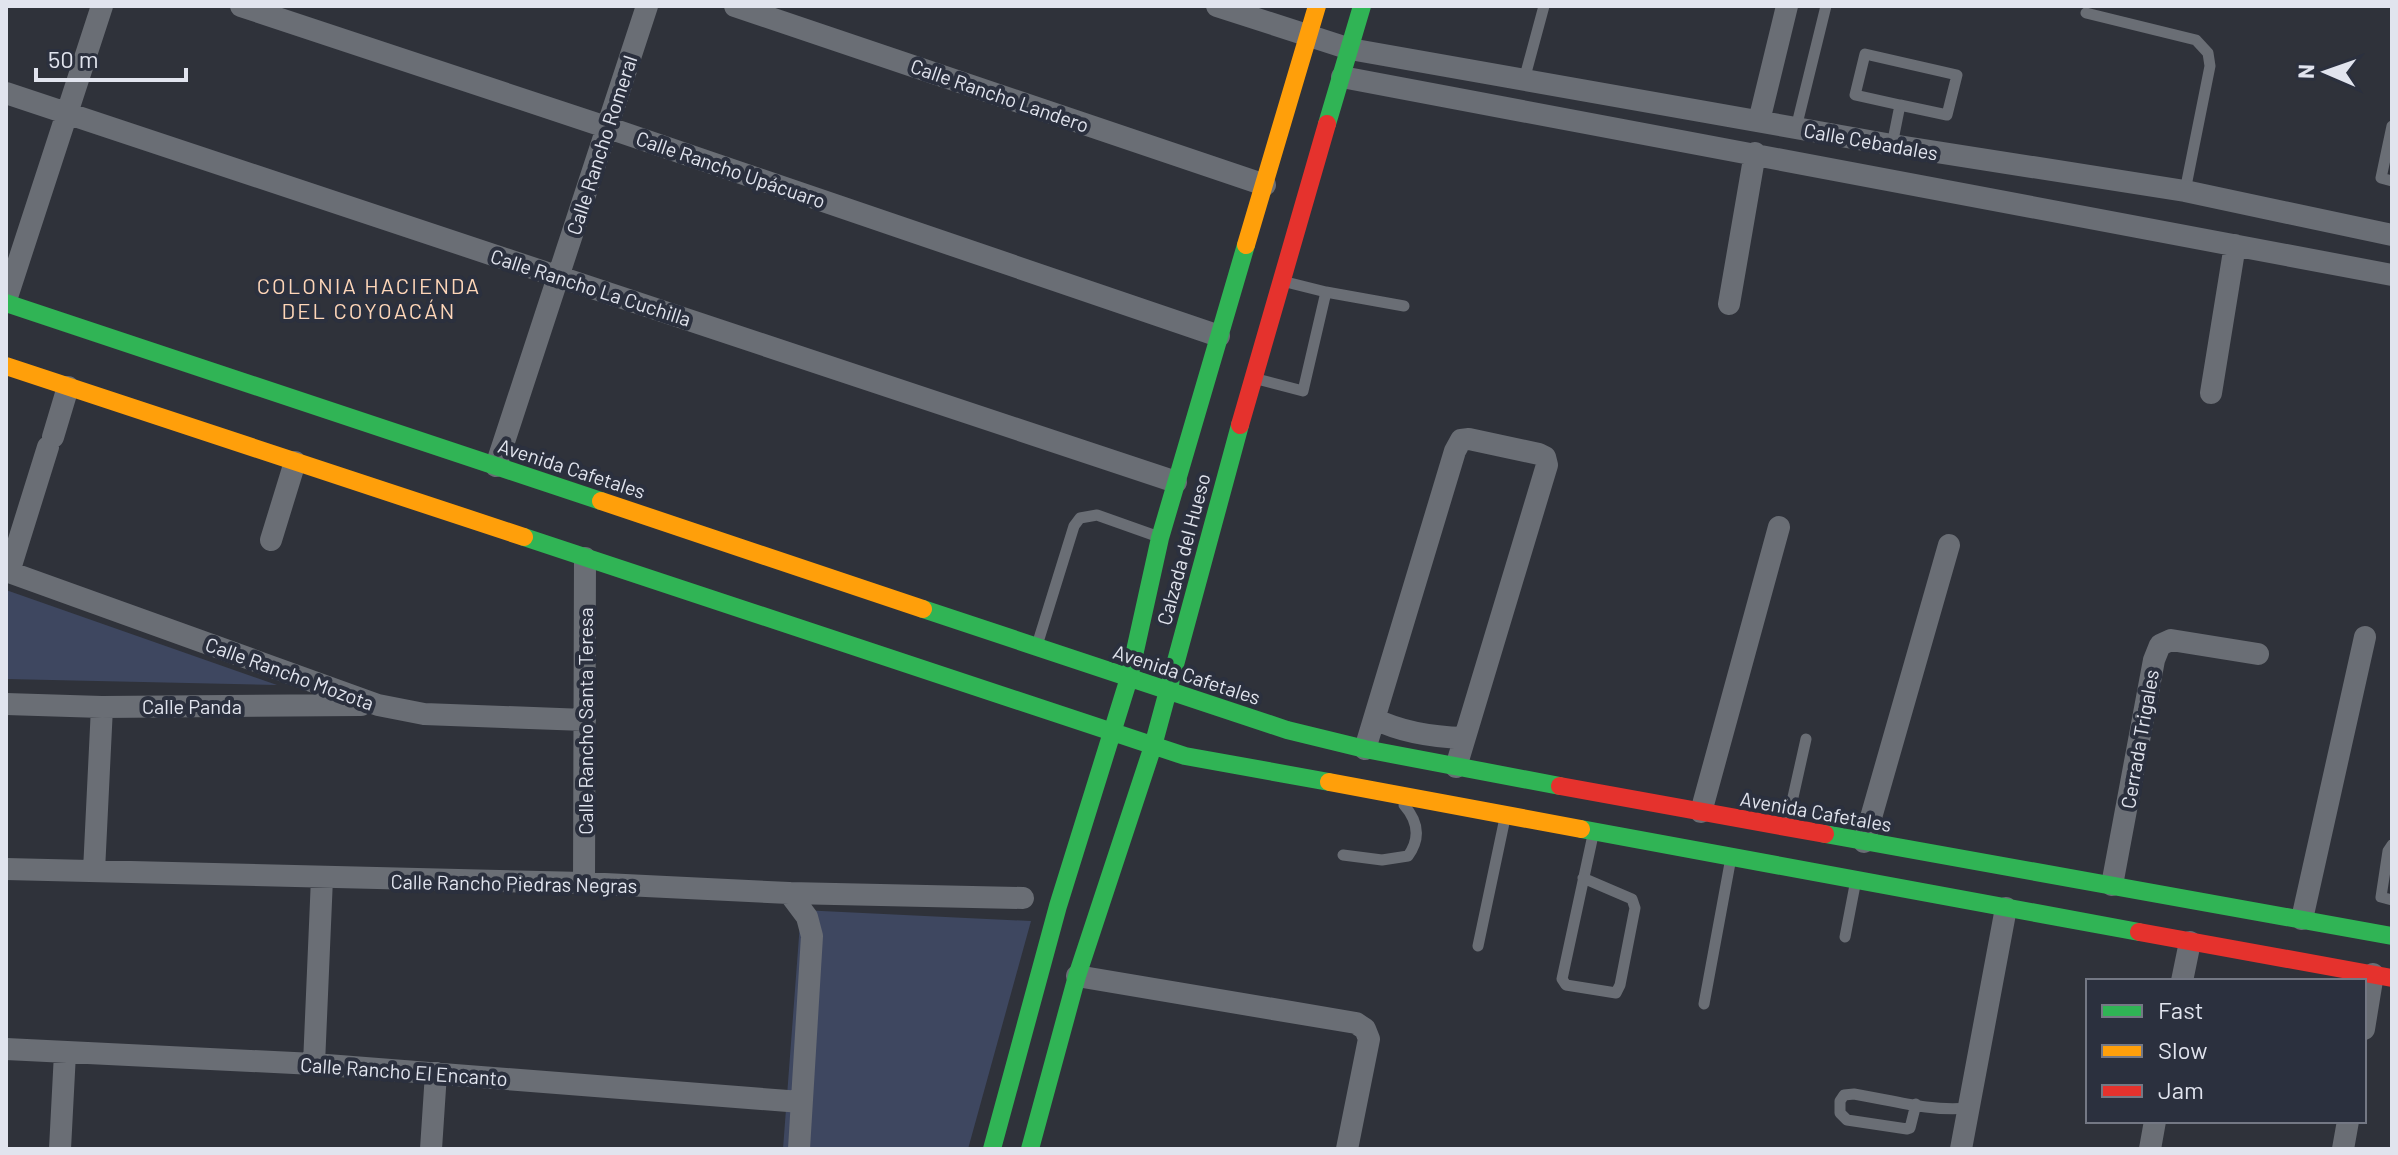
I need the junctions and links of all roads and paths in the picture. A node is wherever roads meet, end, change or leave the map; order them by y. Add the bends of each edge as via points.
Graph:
1 (102, 6) edge
2 (241, 6) edge
3 (647, 6) edge
4 (735, 6) edge
5 (1217, 6) edge
6 (1317, 6) edge
7 (1362, 6) edge
8 (1544, 6) edge
9 (1787, 6) edge
10 (1826, 6) edge
11 (2086, 13) dead end
12 (1309, 36) junction
13 (1350, 49) junction
14 (1463, 69) junction
15 (1342, 77) junction
16 (1524, 80) junction
17 (6, 93) edge
18 (1457, 98) junction
19 (1900, 105) junction
20 (68, 114) junction
21 (1759, 121) junction
22 (2392, 126) edge
23 (606, 127) junction
24 (1796, 128) junction
25 (1892, 145) junction
26 (1755, 153) junction
27 (2392, 181) edge
28 (1265, 185) junction
29 (2185, 191) junction
30 (2392, 235) edge
31 (2235, 245) junction
32 (2392, 275) edge
33 (559, 277) junction
34 (1281, 281) junction
35 (1326, 292) junction
36 (6, 301) edge
37 (1729, 304) dead end
38 (1404, 306) dead end
39 (1219, 336) junction
40 (6, 366) edge
41 (1253, 377) junction
42 (68, 387) junction
43 (2211, 393) dead end
44 (295, 462) junction
45 (496, 466) junction
46 (1176, 482) junction
47 (1779, 527) dead end
48 (1160, 538) junction
49 (271, 540) dead end
50 (1949, 545) dead end
51 (585, 558) junction
52 (8, 572) edge
53 (2365, 637) dead end
54 (1037, 647) junction
55 (2258, 654) dead end
56 (1129, 678) junction
57 (1168, 691) junction
58 (6, 704) edge
59 (378, 705) junction
60 (102, 707) junction
61 (585, 720) junction
62 (1113, 733) junction
63 (1370, 733) junction
64 (1806, 739) dead end
65 (1153, 746) junction
66 (1461, 752) junction
67 (1391, 794) junction
68 (1701, 812) junction
69 (1505, 815) junction
70 (1786, 828) junction
71 (1594, 830) junction
72 (1864, 842) junction
73 (2392, 845) edge
74 (1343, 855) dead end
75 (1730, 858) junction
76 (6, 869) edge
77 (94, 871) junction
78 (322, 878) junction
79 (1583, 878) junction
80 (1855, 881) junction
81 (584, 883) junction
82 (2112, 885) junction
83 (789, 893) junction
84 (1023, 898) dead end
85 (2392, 900) edge
86 (2006, 908) junction
87 (2302, 919) junction
88 (2392, 936) edge
89 (1845, 937) dead end
90 (2190, 942) junction
91 (1478, 946) dead end
92 (1077, 976) junction
93 (2383, 976) edge
94 (2182, 979) edge
95 (1704, 1004) dead end
96 (2366, 1023) edge
97 (6, 1049) edge
98 (65, 1053) junction
99 (314, 1064) junction
100 (436, 1073) junction
101 (801, 1102) junction
102 (1916, 1104) junction
103 (1968, 1108) junction
104 (2155, 1123) edge
105 (2348, 1123) edge
106 (60, 1149) edge
107 (431, 1149) edge
108 (799, 1149) edge
109 (992, 1149) edge
110 (1030, 1149) edge
111 (1347, 1149) edge
112 (1961, 1149) edge
113 (2150, 1149) edge
114 (2343, 1149) edge

1 - 20 street
2 - 23 street, Calle Rancho Upácuaro
3 - 23 street, Calle Rancho Romeral
4 - 28 street, Calle Rancho Landero
5 - 12 street, Calle Cebadales
6 - 12 main road, Calzada del Hueso
7 - 13 main road, Calzada del Hueso
8 - 16 lane
9 - 21 street
10 - 24 lane
11 - 29 lane via 2196,40 2208,53 2210,66
12 - 13 street, Calle Cebadales
12 - 28 main road, Calzada del Hueso
13 - 14 street, Calle Cebadales
13 - 15 main road, Calzada del Hueso
14 - 16 street, Calle Cebadales
14 - 18 street
15 - 18 street
15 - 34 main road, Calzada del Hueso
16 - 21 street, Calle Cebadales
17 - 20 street, Calle Rancho La Cuchilla
18 - 26 street
19 - 19 lane via 1855,95 1865,54 1957,75 1947,115
19 - 25 lane
20 - 33 street, Calle Rancho La Cuchilla
20 - 36 street
21 - 24 street, Calle Cebadales
22 - 27 lane via 2381,178
23 - 33 street, Calle Rancho Romeral
23 - 39 street, Calle Rancho Upácuaro
24 - 25 street, Calle Cebadales
25 - 29 street, Calle Cebadales
26 - 31 street
26 - 37 street
28 - 39 main road, Calzada del Hueso
29 - 30 street, Calle Cebadales
31 - 32 street
31 - 43 street
33 - 45 street, Calle Rancho Romeral
33 - 46 street, Calle Rancho La Cuchilla
34 - 35 lane
34 - 41 main road, Calzada del Hueso
35 - 38 lane
35 - 41 lane via 1303,391
36 - 45 main road, Avenida Cafetales
39 - 46 main road, Calzada del Hueso
40 - 42 main road
41 - 57 main road, Calzada del Hueso
42 - 44 main road
42 - 52 street
44 - 49 street
44 - 51 main road
45 - 54 main road, Avenida Cafetales
46 - 48 main road, Calzada del Hueso
47 - 68 street
48 - 54 lane via 1097,515 1080,518
48 - 56 main road, Calzada del Hueso
50 - 72 street
51 - 61 street, Calle Rancho Santa Teresa
51 - 62 main road
52 - 59 street, Calle Rancho Mozota
53 - 87 street
54 - 56 main road, Avenida Cafetales
55 - 82 street, Cerrada Trigales via 2171,640 2160,645
56 - 57 main road, Avenida Cafetales
56 - 62 main road, Calzada del Hueso
57 - 63 main road, Avenida Cafetales via 1287,730
57 - 65 main road, Calzada del Hueso
58 - 60 street, Calle Panda
59 - 60 street, Calle Panda
59 - 61 street, Calle Rancho Mozota via 424,714
60 - 77 street
61 - 81 street, Calle Rancho Santa Teresa
62 - 65 main road
62 - 109 main road, Calzada del Hueso via 1058,906
63 - 66 main road, Avenida Cafetales
63 - 66 street via 1390,727
63 - 66 street via 1461,440 1539,454 1547,465
64 - 70 lane
65 - 67 main road
65 - 92 main road, Calzada del Hueso
66 - 68 main road, Avenida Cafetales
67 - 69 main road
67 - 74 lane via 1415,822 1417,837 1408,856 1382,860
68 - 70 main road, Avenida Cafetales
69 - 71 main road
69 - 91 lane
70 - 72 main road, Avenida Cafetales
71 - 75 main road
71 - 79 lane
72 - 82 main road, Avenida Cafetales
73 - 85 lane via 2381,897
75 - 80 main road
75 - 95 lane
76 - 77 street, Calle Rancho Piedras Negras
77 - 78 street, Calle Rancho Piedras Negras
78 - 81 street, Calle Rancho Piedras Negras
78 - 99 street
79 - 79 lane via 1632,899 1635,908 1616,993 1566,985 1562,979
80 - 86 main road
80 - 89 lane
81 - 83 street, Calle Rancho Piedras Negras
82 - 87 main road, Avenida Cafetales
83 - 84 street, Calle Rancho Piedras Negras
83 - 101 street via 807,917 812,936
86 - 90 main road
86 - 103 street
87 - 88 main road, Avenida Cafetales
90 - 93 main road
90 - 94 street
92 - 110 main road, Calzada del Hueso
92 - 111 street via 1356,1023 1369,1039
93 - 96 street
97 - 98 street, Calle Rancho El Encanto
98 - 99 street, Calle Rancho El Encanto
98 - 106 street
99 - 100 street, Calle Rancho El Encanto
100 - 101 street, Calle Rancho El Encanto
100 - 107 street
101 - 108 street
102 - 102 lane via 1907,1129 1847,1120 1840,1113 1844,1095
102 - 103 lane
103 - 112 street
104 - 113 street
105 - 114 street

